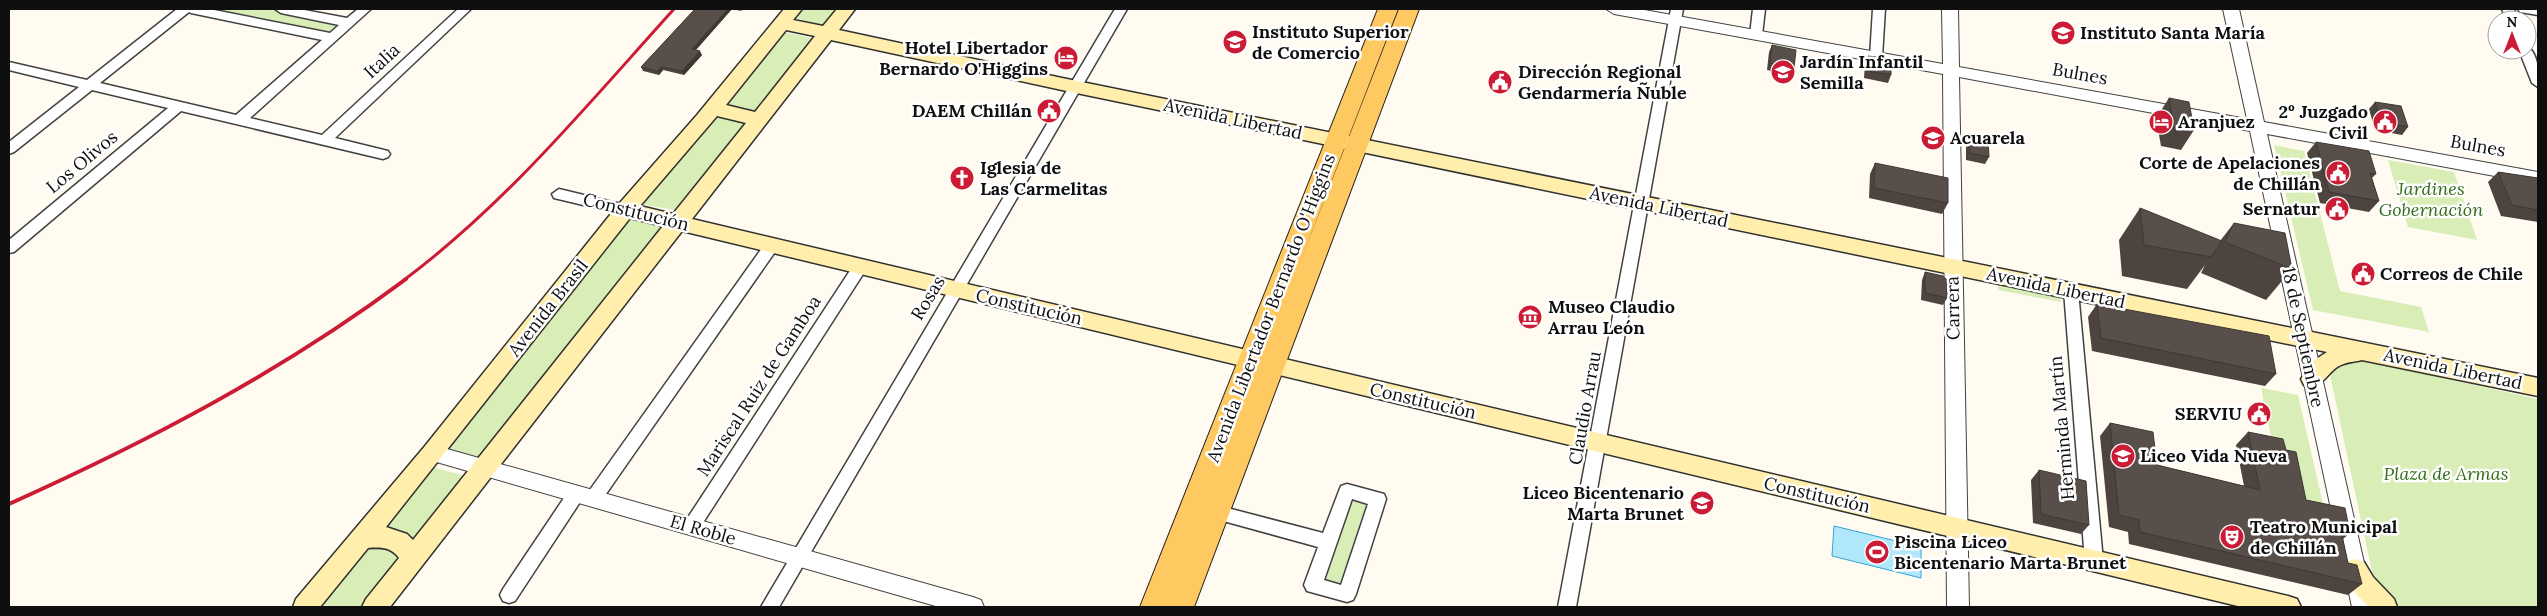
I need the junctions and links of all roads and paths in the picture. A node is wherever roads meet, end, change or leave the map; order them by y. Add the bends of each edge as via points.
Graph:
1 (185, 9) edge
2 (191, 9) edge
3 (281, 9) edge
4 (365, 9) edge
5 (465, 9) edge
6 (846, 9) edge
7 (1121, 9) edge
8 (1388, 9) edge
9 (1409, 9) edge
10 (1614, 9) edge
11 (1759, 9) edge
12 (1879, 9) edge
13 (1950, 9) edge
14 (2231, 9) edge
15 (2524, 9) edge
16 (2538, 11) edge
17 (1676, 14) edge
18 (787, 16) edge
19 (350, 22) junction
20 (826, 35) junction
21 (1756, 35) junction
22 (332, 38) junction
23 (1876, 57) junction
24 (2529, 60) edge
25 (9, 66) edge
26 (1950, 70) junction
27 (2538, 83) edge
28 (89, 85) junction
29 (1076, 86) junction
30 (179, 106) junction
31 (713, 109) junction
32 (759, 118) junction
33 (239, 120) junction
34 (2257, 126) junction
35 (325, 140) junction
36 (1347, 142) junction
37 (9, 149) edge
38 (383, 154) dead end
39 (2538, 178) edge
40 (559, 194) dead end
41 (1641, 203) junction
42 (625, 210) junction
43 (678, 223) junction
44 (772, 245) junction
45 (9, 248) edge
46 (860, 267) junction
47 (1953, 267) junction
48 (956, 290) junction
49 (2071, 291) junction
50 (2303, 338) junction
51 (2367, 352) junction
52 (1261, 362) junction
53 (2312, 379) junction
54 (2538, 387) edge
55 (1598, 442) junction
56 (433, 453) junction
57 (484, 468) junction
58 (585, 497) junction
59 (1216, 512) junction
60 (691, 527) junction
61 (1957, 528) junction
62 (362, 539) junction
63 (1328, 542) junction
64 (799, 558) junction
65 (412, 560) junction
66 (2094, 561) junction
67 (2354, 570) junction
68 (509, 595) dead end
69 (305, 607) edge
70 (375, 607) edge
71 (770, 607) edge
72 (974, 607) edge
73 (1154, 607) edge
74 (1180, 607) edge
75 (1567, 607) edge
76 (1958, 607) edge
77 (2288, 607) edge
78 (2363, 607) edge
79 (2385, 607) edge

1 - 28 street
2 - 22 street
3 - 19 street
4 - 19 street
5 - 35 street, Italia
6 - 20 main road
7 - 29 street, Rosas
8 - 36 main road, Avenida Libertador Bernardo O'Higgins
9 - 36 main road, Avenida Libertador Bernardo O'Higgins
10 - 17 street, Bulnes
11 - 21 street
12 - 23 street
13 - 26 street, Carrera
14 - 34 street, 18 de Septiembre
15 - 16 street
17 - 21 street, Bulnes
17 - 41 street, Claudio Arrau
18 - 20 main road, Avenida Libertad
18 - 31 main road, Avenida Brasil
19 - 22 street
20 - 29 main road, Avenida Libertad
20 - 32 main road
21 - 23 street, Bulnes
22 - 33 street
23 - 26 street, Bulnes
24 - 27 street
25 - 28 street
26 - 34 street, Bulnes
26 - 47 street, Carrera
28 - 30 street
28 - 37 street
29 - 36 main road, Avenida Libertad
29 - 48 street, Rosas
30 - 33 street
30 - 45 street, Los Olivos
31 - 32 main road
31 - 42 main road, Avenida Brasil
32 - 43 main road
33 - 35 street
34 - 39 street, Bulnes
34 - 50 street, 18 de Septiembre
35 - 38 street
36 - 41 main road, Avenida Libertad
36 - 52 main road, Avenida Libertador Bernardo O'Higgins
40 - 42 street, Constitución
41 - 47 main road, Avenida Libertad
41 - 55 street, Claudio Arrau
42 - 43 main road, Constitución
42 - 56 main road, Avenida Brasil
43 - 44 main road, Constitución
43 - 57 main road
44 - 46 main road, Constitución
44 - 58 street
46 - 48 main road, Constitución
46 - 60 street, Mariscal Ruiz de Gamboa
47 - 49 main road, Avenida Libertad
47 - 61 street, Carrera
48 - 52 main road, Constitución
48 - 64 street, Rosas
49 - 50 main road, Avenida Libertad
49 - 66 street, Herminda Martín
50 - 51 main road, Avenida Libertad
50 - 53 street, 18 de Septiembre
51 - 53 main road via 2333,358
51 - 54 main road, Avenida Libertad
52 - 55 main road, Constitución
52 - 59 main road, Avenida Libertador Bernardo O'Higgins
52 - 73 main road, Avenida Libertador Bernardo O'Higgins
53 - 67 street, 18 de Septiembre
55 - 61 main road, Constitución
55 - 75 street, Claudio Arrau
56 - 57 street, El Roble
56 - 62 main road, Avenida Brasil
57 - 58 street, El Roble
57 - 65 main road
58 - 60 street, El Roble
58 - 68 street
59 - 63 street
59 - 74 main road, Avenida Libertador Bernardo O'Higgins
60 - 64 street, El Roble
61 - 66 main road, Constitución
61 - 76 street, Carrera
62 - 65 main road via 391,538 405,546
62 - 69 main road, Avenida Brasil
63 - 63 street via 1313,585 1347,594 1378,499 1346,491
64 - 71 street, Rosas
64 - 72 street, El Roble
65 - 70 main road
66 - 77 main road, Constitución
67 - 78 street, 18 de Septiembre
67 - 79 main road

